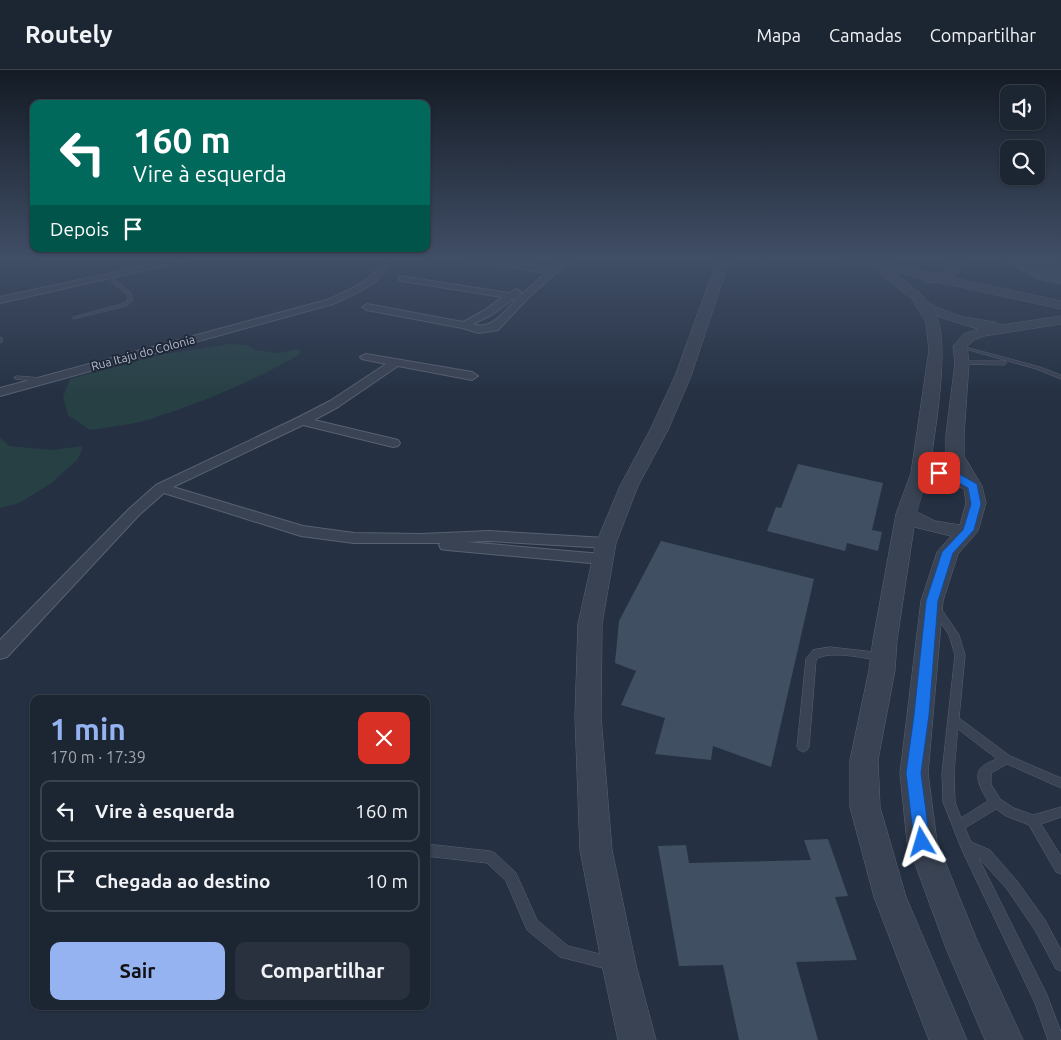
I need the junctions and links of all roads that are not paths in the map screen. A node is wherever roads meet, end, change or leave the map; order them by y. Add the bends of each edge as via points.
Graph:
1 (125, 304) edge
2 (322, 304) edge
3 (500, 304) edge
4 (517, 304) edge
5 (709, 304) edge
6 (928, 304) edge
7 (940, 304) edge
8 (367, 307) dead end
9 (75, 318) dead end
10 (1061, 320) edge
11 (464, 325) junction
12 (1008, 326) junction
13 (961, 355) junction
14 (366, 357) dead end
15 (395, 363) junction
16 (1015, 363) junction
17 (472, 376) dead end
18 (1061, 377) edge
19 (16, 378) dead end
20 (42, 380) junction
21 (0, 392) edge
22 (302, 422) junction
23 (393, 443) dead end
24 (920, 473) junction
25 (973, 486) junction
26 (161, 488) junction
27 (906, 514) junction
28 (968, 530) junction
29 (604, 551) junction
30 (932, 601) junction
31 (0, 652) edge
32 (883, 657) junction
33 (954, 720) junction
34 (803, 746) dead end
35 (1006, 759) junction
36 (1061, 783) edge
37 (996, 804) junction
38 (1061, 812) edge
39 (1033, 821) junction
40 (958, 826) junction
41 (966, 846) junction
42 (430, 850) edge
43 (1061, 868) edge
44 (1061, 964) edge
45 (619, 965) junction
46 (637, 1040) edge
47 (948, 1040) edge
48 (1004, 1040) edge
49 (1056, 1040) edge

1 - 9 lane
2 - 20 street, Rua Itaju do Colonia
3 - 11 street
4 - 11 street via 494,328 479,330
5 - 29 street via 684,376 629,486
6 - 24 street via 936,350
7 - 12 street via 957,320 984,326
8 - 11 street
10 - 12 street
12 - 13 street via 969,337
13 - 16 lane
13 - 16 lane
13 - 25 street via 955,456
14 - 15 street
15 - 17 street
15 - 22 street
16 - 18 lane
19 - 20 lane
20 - 21 street, Rua Itaju do Colonia
22 - 23 street
22 - 26 street
24 - 25 street via 955,476
24 - 27 street
25 - 28 street via 976,504
26 - 29 street via 301,531 354,538 421,539 457,547
26 - 31 street
27 - 28 street via 917,522 935,527
27 - 32 street
28 - 30 street via 948,552
29 - 45 street via 590,624 588,717 596,850
30 - 33 lane via 954,635 960,655
30 - 48 street via 914,773 922,842 963,948
32 - 34 lane via 830,652 817,653 811,658
32 - 47 street via 864,760 865,807 890,897
33 - 35 lane
33 - 40 lane via 948,773 949,802
35 - 36 lane
35 - 37 lane via 985,771 985,785
37 - 39 lane
37 - 40 lane
38 - 39 lane
39 - 43 lane
40 - 41 lane
41 - 44 lane via 985,854 1012,885 1040,925
41 - 49 lane via 1042,1000
42 - 45 lane via 490,857 511,877 532,925 565,952
45 - 46 street

